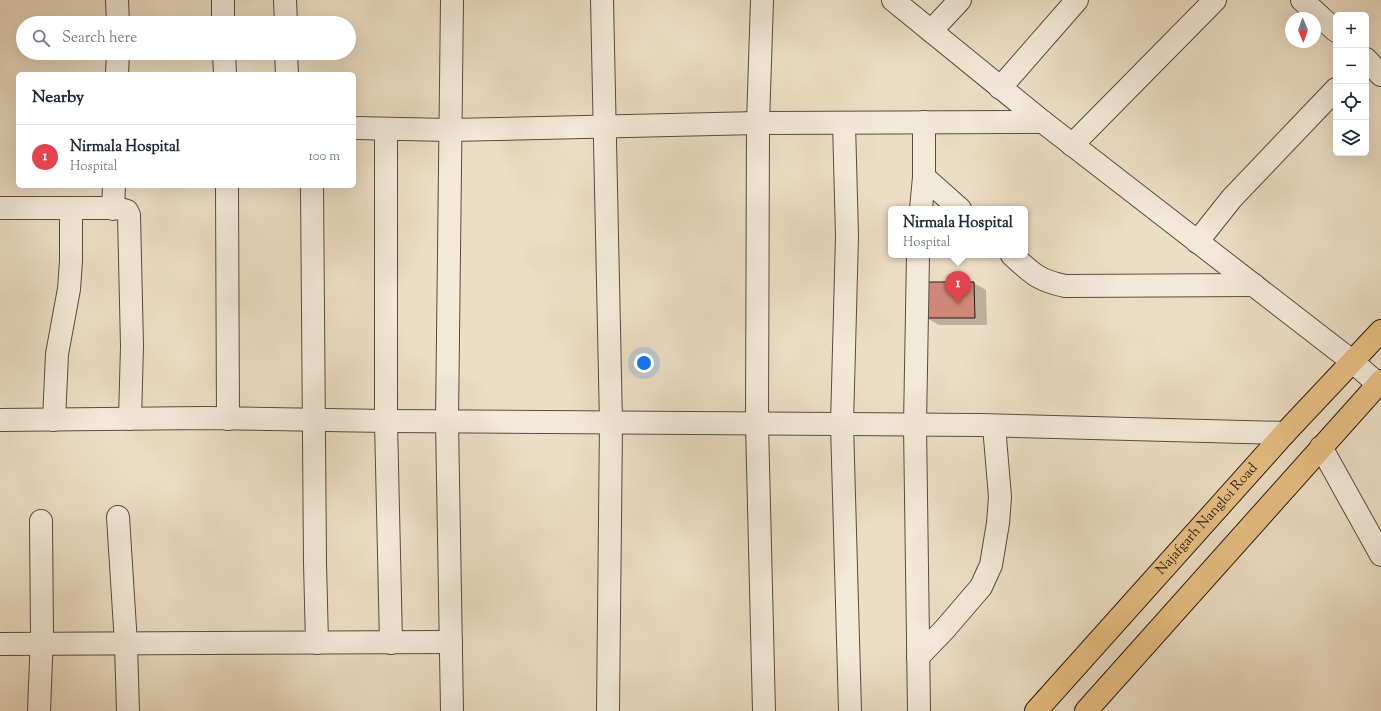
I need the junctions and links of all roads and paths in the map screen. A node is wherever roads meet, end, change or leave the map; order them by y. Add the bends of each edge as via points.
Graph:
1 (117, 0) edge
2 (222, 0) edge
3 (285, 0) edge
4 (452, 0) edge
5 (602, 0) edge
6 (762, 0) edge
7 (893, 0) edge
8 (960, 0) edge
9 (1077, 0) edge
10 (1215, 0) edge
11 (1302, 0) edge
12 (118, 16) edge
13 (223, 16) edge
14 (286, 16) edge
15 (1333, 28) edge
16 (931, 31) junction
17 (118, 60) edge
18 (224, 60) edge
19 (286, 60) edge
20 (1369, 62) edge
21 (118, 72) edge
22 (225, 72) edge
23 (287, 72) edge
24 (1381, 74) edge
25 (1000, 88) junction
26 (1333, 92) edge
27 (924, 122) junction
28 (1042, 122) junction
29 (758, 123) junction
30 (844, 123) junction
31 (605, 126) junction
32 (356, 128) edge
33 (386, 129) junction
34 (450, 130) junction
35 (1072, 145) junction
36 (924, 177) junction
37 (114, 188) edge
38 (227, 188) edge
39 (312, 188) edge
40 (921, 206) edge
41 (957, 206) edge
42 (0, 208) edge
43 (71, 209) junction
44 (113, 209) junction
45 (1197, 242) junction
46 (918, 258) edge
47 (1015, 258) edge
48 (1254, 285) junction
49 (1381, 331) edge
50 (1353, 362) junction
51 (1380, 383) edge
52 (130, 419) junction
53 (228, 419) junction
54 (0, 420) edge
55 (54, 420) junction
56 (314, 420) junction
57 (386, 421) junction
58 (447, 421) junction
59 (611, 423) junction
60 (758, 424) junction
61 (842, 424) junction
62 (915, 425) junction
63 (994, 426) junction
64 (1284, 433) junction
65 (1321, 447) junction
66 (118, 517) dead end
67 (41, 521) dead end
68 (1381, 554) edge
69 (450, 642) junction
70 (317, 643) junction
71 (391, 643) junction
72 (0, 644) edge
73 (41, 644) junction
74 (126, 644) junction
75 (918, 656) junction
76 (39, 711) edge
77 (128, 711) edge
78 (452, 711) edge
79 (608, 711) edge
80 (764, 711) edge
81 (850, 711) edge
82 (919, 711) edge
83 (1036, 711) edge
84 (1086, 711) edge

1 - 12 street
2 - 13 street
3 - 14 street
4 - 34 street
5 - 31 street
6 - 29 street
7 - 16 street
8 - 16 street
9 - 25 street
10 - 35 street
11 - 15 street
16 - 25 street
17 - 21 street
18 - 22 street
19 - 23 street
20 - 24 street
25 - 28 street
26 - 45 street via 1232,198
27 - 28 street
27 - 30 street
27 - 36 street
28 - 35 street
29 - 30 street
29 - 31 street
29 - 60 street
30 - 61 street via 847,236
31 - 34 street
31 - 59 street
32 - 33 street
33 - 34 street
33 - 57 street
34 - 58 street
35 - 45 street
36 - 40 street
36 - 41 street
37 - 44 street
38 - 53 street
39 - 56 street
42 - 43 street
43 - 44 street
43 - 55 street via 69,289 58,354
44 - 52 street via 127,211 129,215 132,346
45 - 48 street
46 - 62 street
47 - 48 street via 1034,275 1047,282 1065,286
48 - 50 street
49 - 50 main road, Najafgarh Nangloi Road
50 - 51 street
50 - 64 main road, Najafgarh Nangloi Road
51 - 65 main road
52 - 53 street
52 - 55 street
53 - 56 street
54 - 55 street
56 - 57 street
56 - 70 street
57 - 58 street
57 - 71 street
58 - 59 street
58 - 69 street
59 - 60 street
59 - 79 street
60 - 61 street
60 - 80 street
61 - 62 street
61 - 81 street
62 - 63 street
62 - 75 street
63 - 64 street
63 - 75 street via 1000,497 991,565 980,587
64 - 83 main road, Najafgarh Nangloi Road
65 - 68 street
65 - 84 main road
66 - 74 street
67 - 73 street
69 - 71 street
69 - 78 street
70 - 71 street
70 - 74 street
72 - 73 street
73 - 74 street
73 - 76 street
74 - 77 street
75 - 82 street

